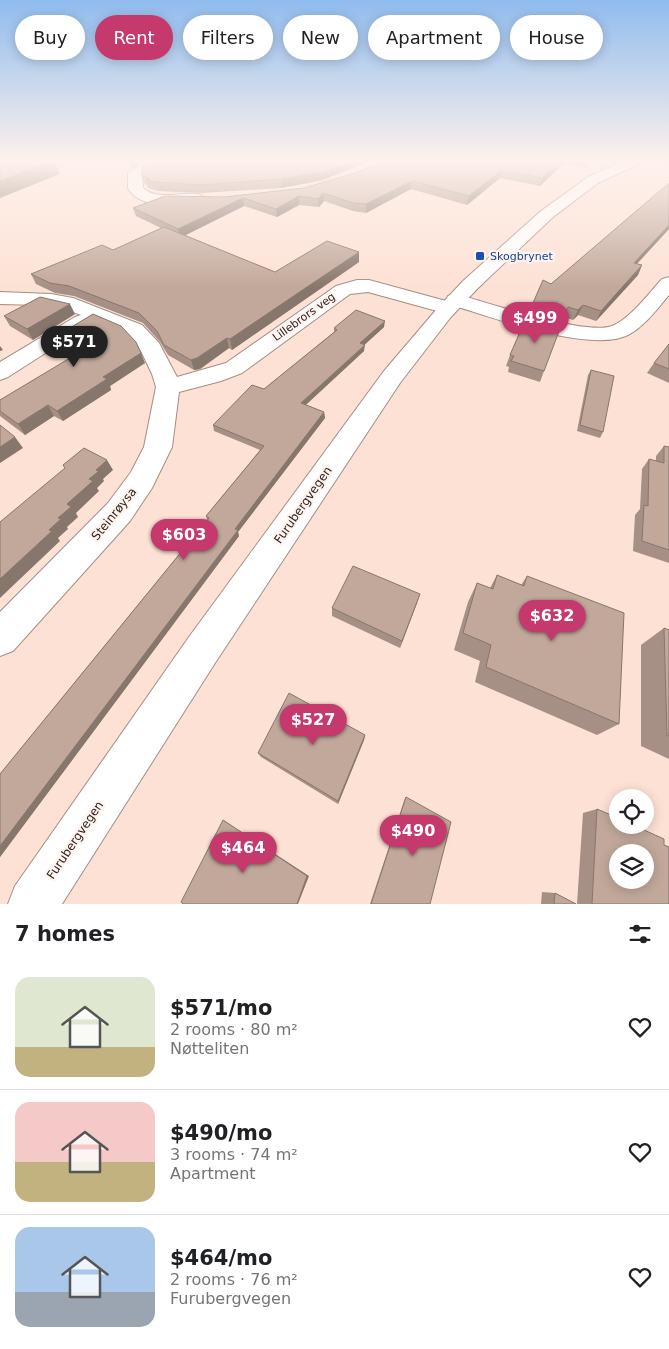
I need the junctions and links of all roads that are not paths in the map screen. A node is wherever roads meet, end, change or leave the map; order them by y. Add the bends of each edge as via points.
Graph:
1 (560, 204) edge
2 (669, 283) edge
3 (0, 298) edge
4 (452, 304) junction
5 (96, 312) junction
6 (0, 372) edge
7 (168, 387) junction
8 (0, 638) edge
9 (33, 904) edge

1 - 4 street, Furubergvegen
2 - 4 street via 628,326 618,332 604,334
3 - 5 street via 51,300
4 - 7 street, Lillebrors veg via 369,286 343,290 234,368
4 - 9 street, Furubergvegen via 392,377 197,658
5 - 6 street
5 - 7 street via 134,330 151,348
7 - 8 street, Steinrøysa via 158,447 142,480 119,512

